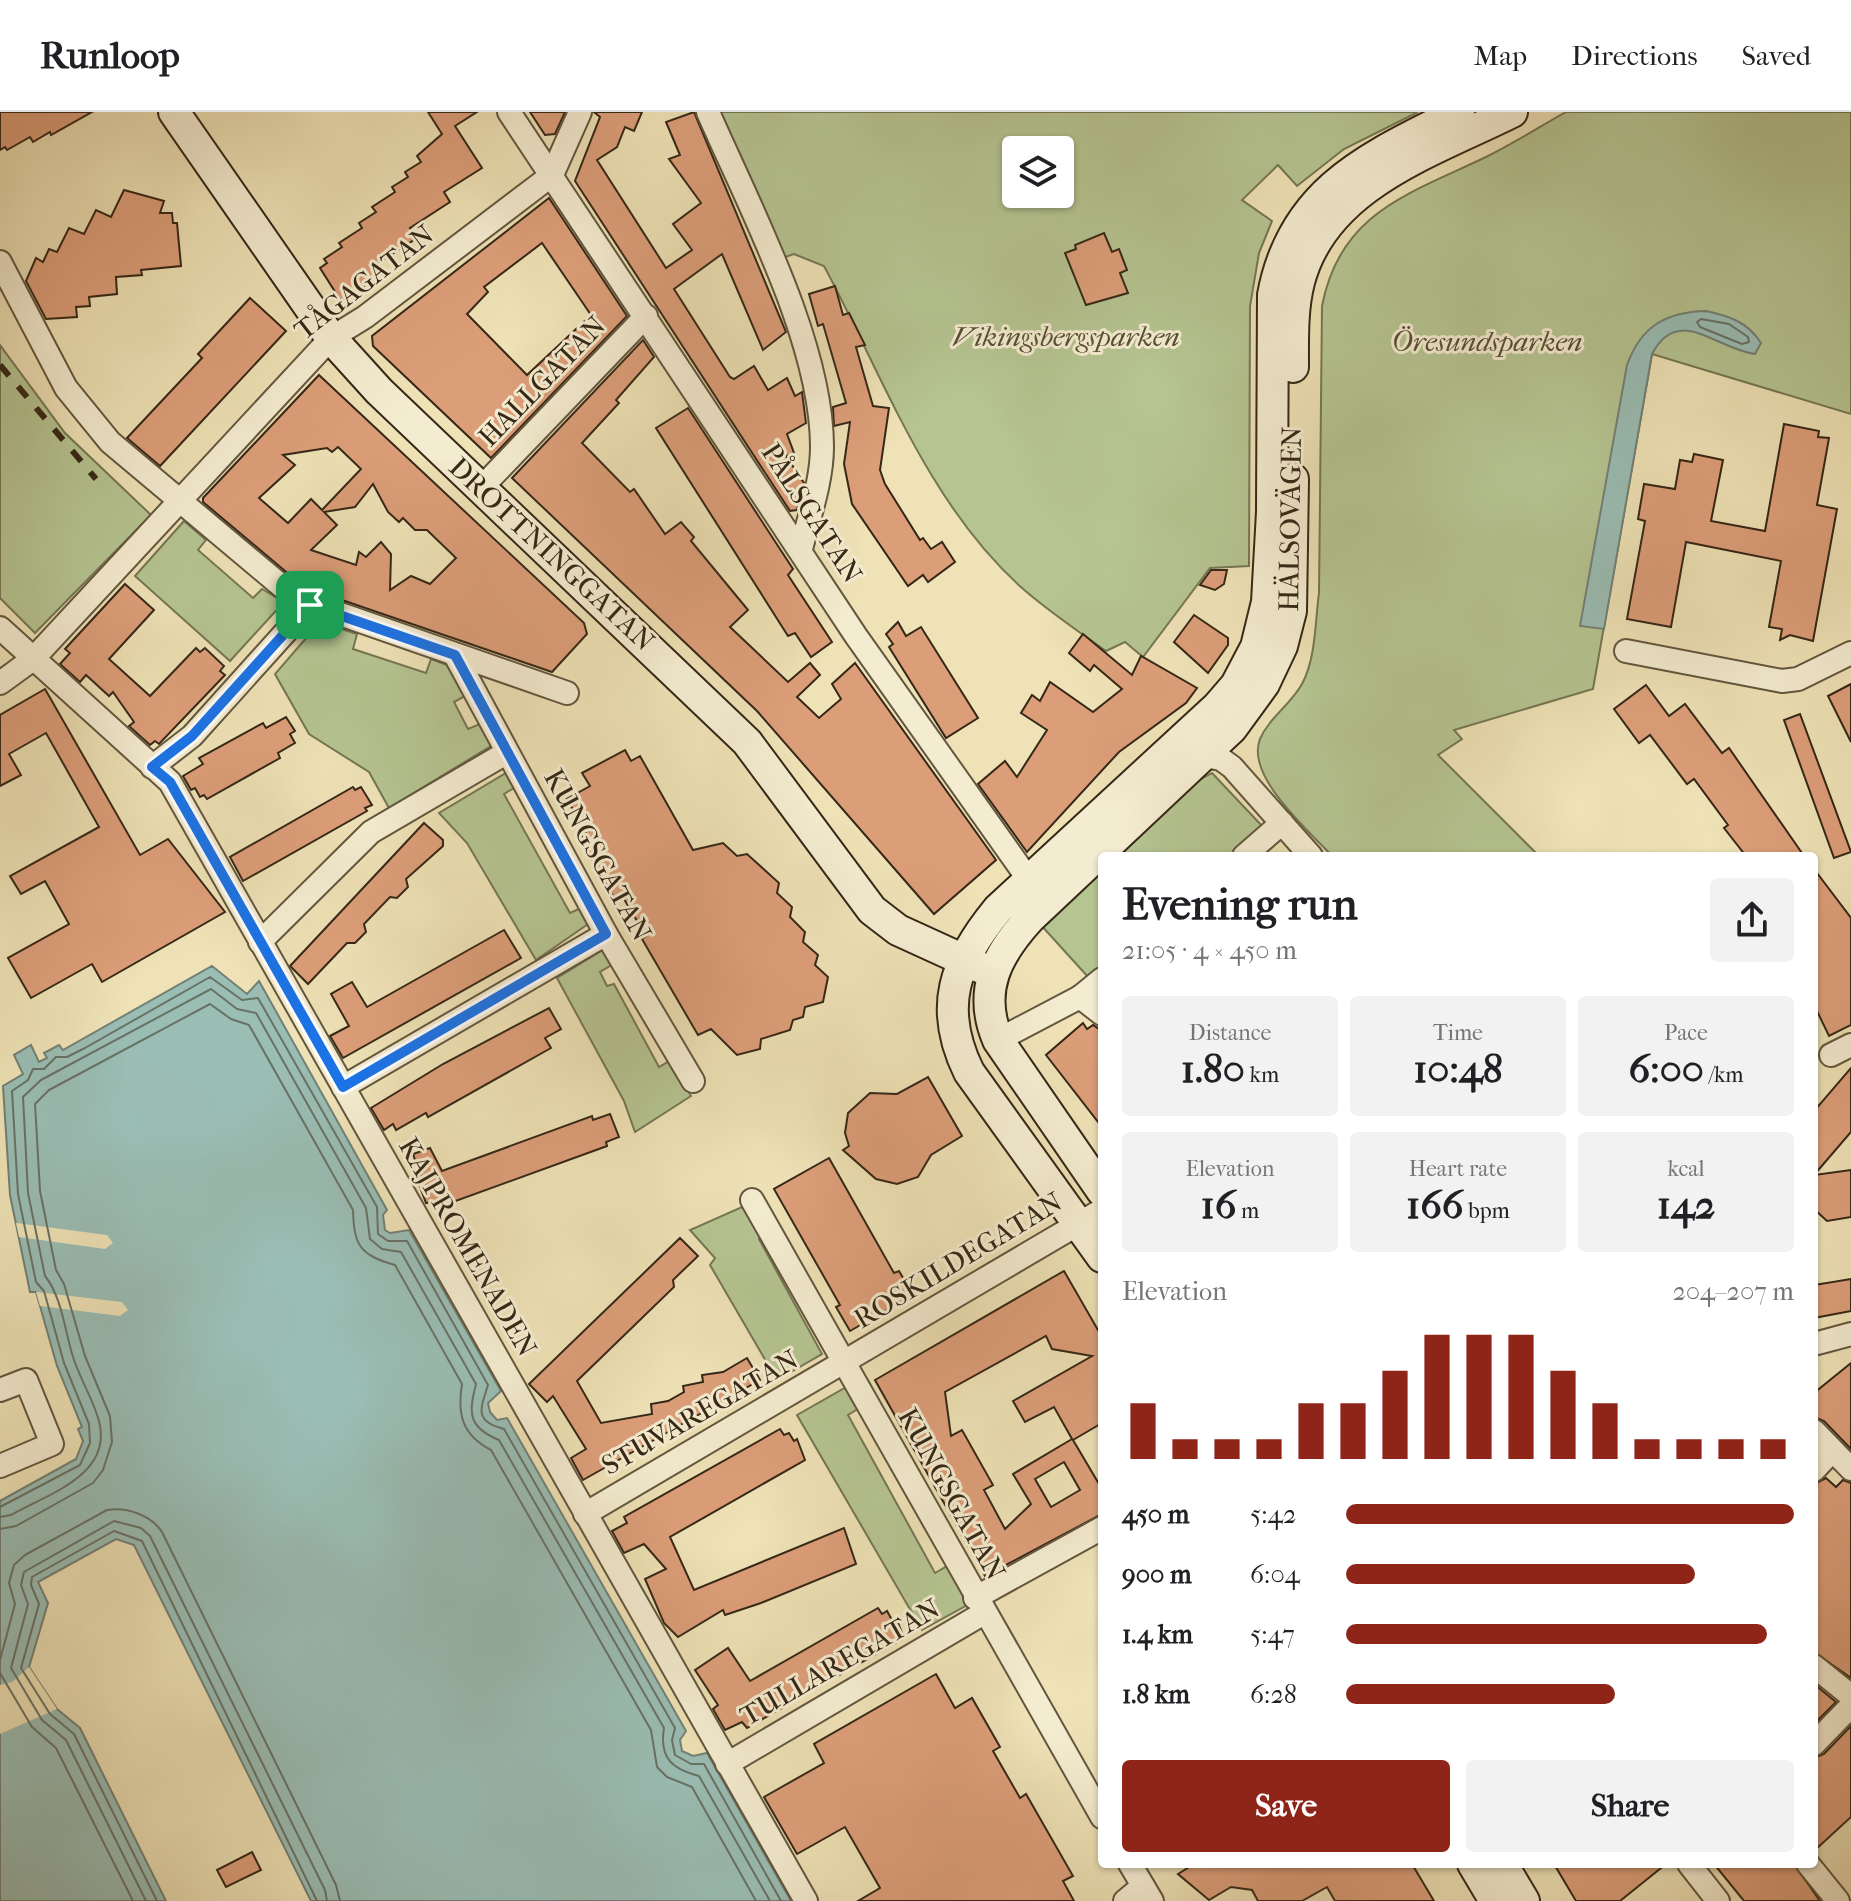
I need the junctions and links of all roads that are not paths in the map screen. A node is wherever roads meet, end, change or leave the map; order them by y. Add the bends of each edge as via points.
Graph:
1 (174, 112) edge
2 (509, 112) edge
3 (580, 112) edge
4 (708, 112) edge
5 (1459, 112) edge
6 (1512, 112) edge
7 (552, 175) junction
8 (0, 262) edge
9 (646, 316) junction
10 (331, 338) junction
11 (482, 487) junction
12 (178, 501) junction
13 (801, 549) junction
14 (310, 605) junction
15 (0, 628) edge
16 (1626, 651) dead end
17 (1851, 653) edge
18 (455, 655) junction
19 (33, 659) junction
20 (0, 683) edge
21 (567, 693) dead end
22 (1171, 750) junction
23 (506, 753) junction
24 (1204, 756) junction
25 (152, 767) junction
26 (1282, 823) junction
27 (1099, 852) edge
28 (1249, 852) edge
29 (1307, 852) edge
30 (1098, 853) edge
31 (1029, 880) junction
32 (606, 934) junction
33 (260, 942) junction
34 (962, 960) junction
35 (992, 973) junction
36 (1098, 982) edge
37 (1080, 997) junction
38 (1098, 1011) edge
39 (998, 1040) junction
40 (693, 1081) dead end
41 (343, 1087) junction
42 (1098, 1185) edge
43 (752, 1200) dead end
44 (1090, 1217) edge
45 (1098, 1244) edge
46 (1851, 1334) edge
47 (1818, 1343) edge
48 (845, 1362) junction
49 (0, 1390) edge
50 (1818, 1435) edge
51 (1832, 1451) junction
52 (0, 1466) edge
53 (1818, 1466) edge
54 (1851, 1469) edge
55 (585, 1514) junction
56 (1098, 1531) edge
57 (980, 1606) junction
58 (1818, 1669) edge
59 (1851, 1696) edge
60 (1851, 1706) edge
61 (1818, 1740) edge
62 (727, 1764) junction
63 (1098, 1807) edge
64 (1132, 1868) edge
65 (1475, 1868) edge
66 (1504, 1868) edge
67 (1692, 1868) edge
68 (1811, 1868) edge
69 (1147, 1893) edge
70 (806, 1901) edge
71 (1125, 1901) edge
72 (1495, 1901) edge
73 (1524, 1901) edge
74 (1718, 1901) edge
75 (1838, 1901) edge

1 - 10 main road, DROTTNINGGATAN
2 - 7 street, PÅLSGATAN
3 - 7 street, TÅGAGATAN
4 - 13 street via 805,343 818,395 822,449
5 - 22 main road, HÄLSOVÄGEN via 1343,177 1316,201 1288,245 1273,295 1271,542 1263,624 1236,685
6 - 24 main road, HÄLSOVÄGEN via 1377,180 1340,210 1310,252 1298,285 1293,335 1291,611 1264,684
7 - 9 street, PÅLSGATAN
7 - 10 street, TÅGAGATAN
8 - 12 street via 66,388 110,442
9 - 11 street, HALLGATAN
9 - 13 street, PÅLSGATAN
10 - 11 main road, DROTTNINGGATAN via 379,391
10 - 12 street, TÅGAGATAN
11 - 34 main road, DROTTNINGGATAN via 747,742 872,910 898,930
12 - 14 street
12 - 19 street, TÅGAGATAN
13 - 31 street, PÅLSGATAN via 932,747
14 - 18 street
14 - 25 street via 192,736
15 - 19 street, KAJPROMENADEN
16 - 17 street via 1782,681 1798,679
18 - 21 street
18 - 23 street, KUNGSGATAN
19 - 20 street, TÅGAGATAN
19 - 25 street, KAJPROMENADEN
22 - 24 street
22 - 31 main road, HÄLSOVÄGEN
23 - 32 street, KUNGSGATAN
23 - 33 street via 371,832
24 - 26 street via 1226,762
24 - 27 main road, HÄLSOVÄGEN
25 - 33 street, KAJPROMENADEN via 170,782
26 - 28 street
26 - 29 street
30 - 35 main road, HÄLSOVÄGEN via 1013,937
31 - 34 main road, HÄLSOVÄGEN via 998,909
32 - 40 street, KUNGSGATAN
32 - 41 street
33 - 41 street, KAJPROMENADEN
34 - 35 main road, DROTTNINGGATAN
34 - 44 main road via 953,1010 962,1058 979,1088
35 - 39 main road via 990,1013
36 - 37 street
37 - 38 street
37 - 39 street
39 - 42 main road
41 - 55 street, KAJPROMENADEN
43 - 48 street, KUNGSGATAN
44 - 45 main road
44 - 48 street, ROSKILDEGATAN
46 - 47 street
48 - 55 street, STUVAREGATAN
48 - 57 street, KUNGSGATAN
49 - 52 street via 26,1380 52,1444
50 - 51 street
51 - 53 street
51 - 54 street
55 - 62 street, KAJPROMENADEN
56 - 57 street, TULLAREGATAN
57 - 62 street, TULLAREGATAN
57 - 63 street, KUNGSGATAN
58 - 59 street
60 - 61 street
62 - 70 street, KAJPROMENADEN
64 - 69 street
65 - 72 main road
66 - 73 main road
67 - 74 street
68 - 75 street
69 - 71 street

